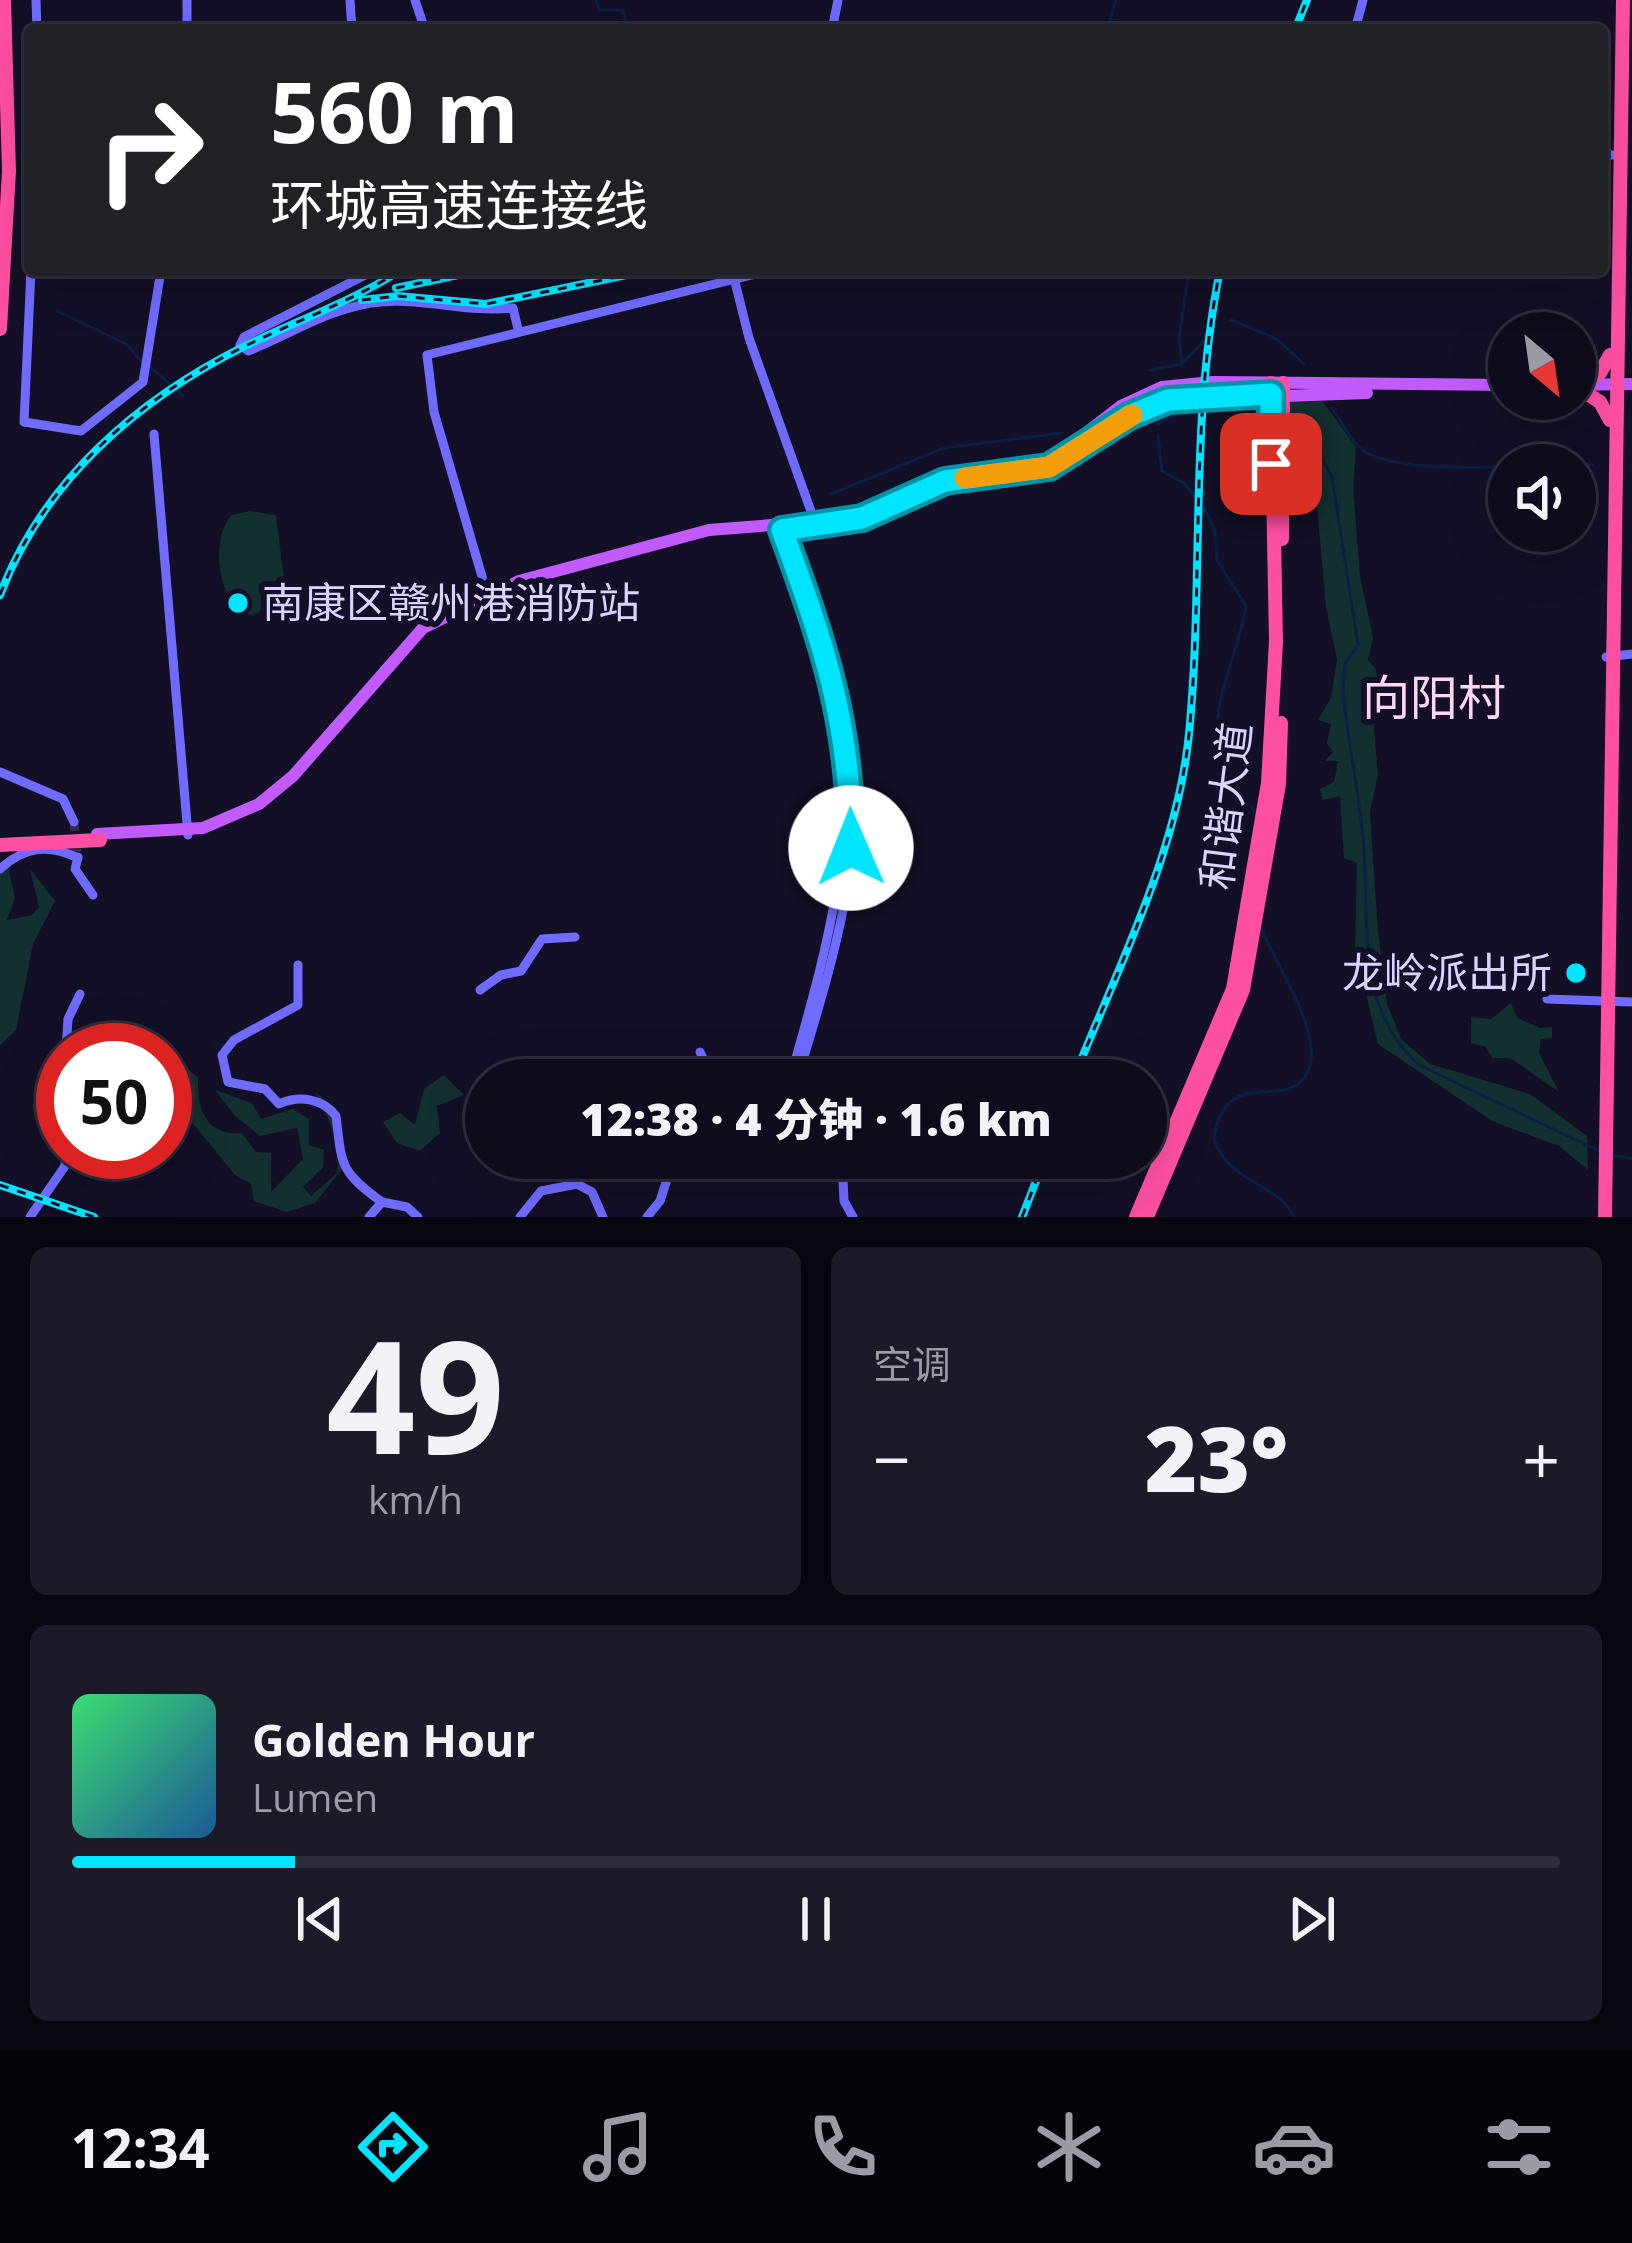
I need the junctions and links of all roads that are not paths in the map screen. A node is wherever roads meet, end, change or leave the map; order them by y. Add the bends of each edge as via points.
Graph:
1 (4, 0) edge
2 (1619, 0) edge
3 (0, 44) edge
4 (1608, 141) edge
5 (1608, 183) edge
6 (3, 236) edge
7 (1625, 244) edge
8 (31, 276) edge
9 (160, 276) edge
10 (363, 276) edge
11 (744, 276) edge
12 (734, 278) junction
13 (0, 329) edge
14 (518, 329) junction
15 (1614, 356) junction
16 (1596, 376) edge
17 (1623, 387) edge
18 (1488, 388) edge
19 (1277, 389) junction
20 (1596, 399) edge
21 (1614, 418) junction
22 (154, 434) dead end
23 (816, 525) junction
24 (778, 527) junction
25 (487, 595) junction
26 (1632, 654) edge
27 (1608, 657) junction
28 (0, 772) edge
29 (74, 822) tunnel mouth
30 (188, 832) junction
31 (99, 837) junction
32 (3, 843) edge
33 (0, 869) edge
34 (93, 895) dead end
35 (575, 937) dead end
36 (298, 965) dead end
37 (480, 990) dead end
38 (80, 994) dead end
39 (1546, 999) dead end
40 (1603, 1002) junction
41 (1632, 1002) edge
42 (68, 1023) edge
43 (700, 1052) dead end
44 (704, 1059) edge
45 (57, 1179) edge
46 (667, 1179) edge
47 (843, 1179) edge
48 (382, 1202) junction
49 (30, 1217) edge
50 (369, 1217) edge
51 (418, 1217) edge
52 (520, 1217) edge
53 (603, 1217) edge
54 (646, 1217) edge
55 (854, 1217) edge
56 (1136, 1217) edge
57 (1147, 1217) edge
58 (1601, 1217) edge

1 - 6 highway
2 - 4 highway
2 - 7 highway
3 - 6 highway
5 - 15 highway
6 - 13 highway
7 - 15 highway
8 - 9 street via 24,422 81,431 143,382
10 - 14 street via 240,345 248,351 340,310 379,302 513,308
11 - 12 street
12 - 14 street
12 - 23 street
14 - 25 street via 433,350 425,364
15 - 16 highway
15 - 17 highway
17 - 21 highway
18 - 19 main road
19 - 23 main road via 1165,394 1049,467 945,481 862,518
19 - 56 highway, 和谐大道 via 1268,783 1233,989
19 - 57 highway, 和谐大道 via 1279,784 1244,989
20 - 21 highway
21 - 27 highway
22 - 30 street
23 - 24 main road
24 - 24 street via 837,719 842,793 836,896 796,1058 803,1060 845,898 851,798 832,670
24 - 25 main road via 668,544
25 - 30 main road via 426,632 262,809 219,829
26 - 27 street
27 - 40 highway
28 - 29 street via 63,799
30 - 31 main road
31 - 32 highway
31 - 32 highway
33 - 34 street via 40,848 62,849 78,855 75,869
35 - 37 street via 542,939 521,970
36 - 48 street via 298,1005 230,1043 222,1055 228,1082 265,1089 279,1104 300,1098 329,1108 346,1171
38 - 42 street
39 - 40 street
40 - 41 street
40 - 58 highway
43 - 44 street
45 - 49 street
46 - 54 street
47 - 55 street
48 - 50 street
48 - 51 street
52 - 53 street via 541,1191 577,1184 592,1192

